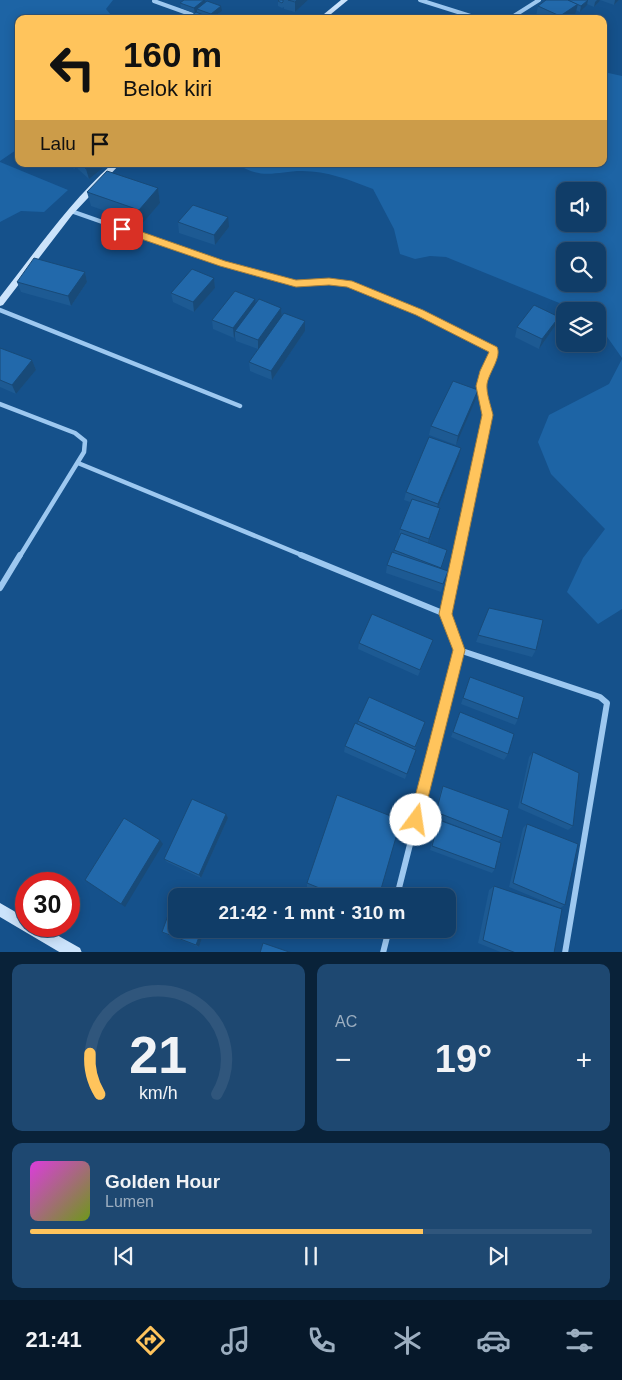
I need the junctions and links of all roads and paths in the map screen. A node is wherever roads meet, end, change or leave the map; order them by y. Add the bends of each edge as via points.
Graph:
1 (345, 0) edge
2 (420, 0) edge
3 (539, 0) edge
4 (154, 1) edge
5 (196, 15) edge
6 (326, 15) edge
7 (467, 15) edge
8 (515, 15) edge
9 (113, 167) edge
10 (71, 211) junction
11 (0, 303) edge
12 (0, 310) edge
13 (0, 404) edge
14 (240, 406) dead end
15 (78, 463) junction
16 (0, 588) edge
17 (446, 614) junction
18 (459, 650) junction
19 (399, 888) edge
20 (0, 910) edge
21 (15, 919) edge
22 (47, 937) edge
23 (387, 938) edge
24 (75, 952) edge
25 (383, 952) edge
26 (565, 952) edge

1 - 6 street
2 - 7 street
3 - 8 street
4 - 5 street
9 - 10 street
10 - 11 street
10 - 17 street via 223,264 296,283 349,283 492,348 494,353 481,386 488,415
12 - 14 street
13 - 15 street via 80,436 86,445
15 - 16 street
15 - 17 street
17 - 18 street
18 - 19 street
18 - 26 street via 600,697 607,703
20 - 21 street
22 - 24 street
23 - 25 street

